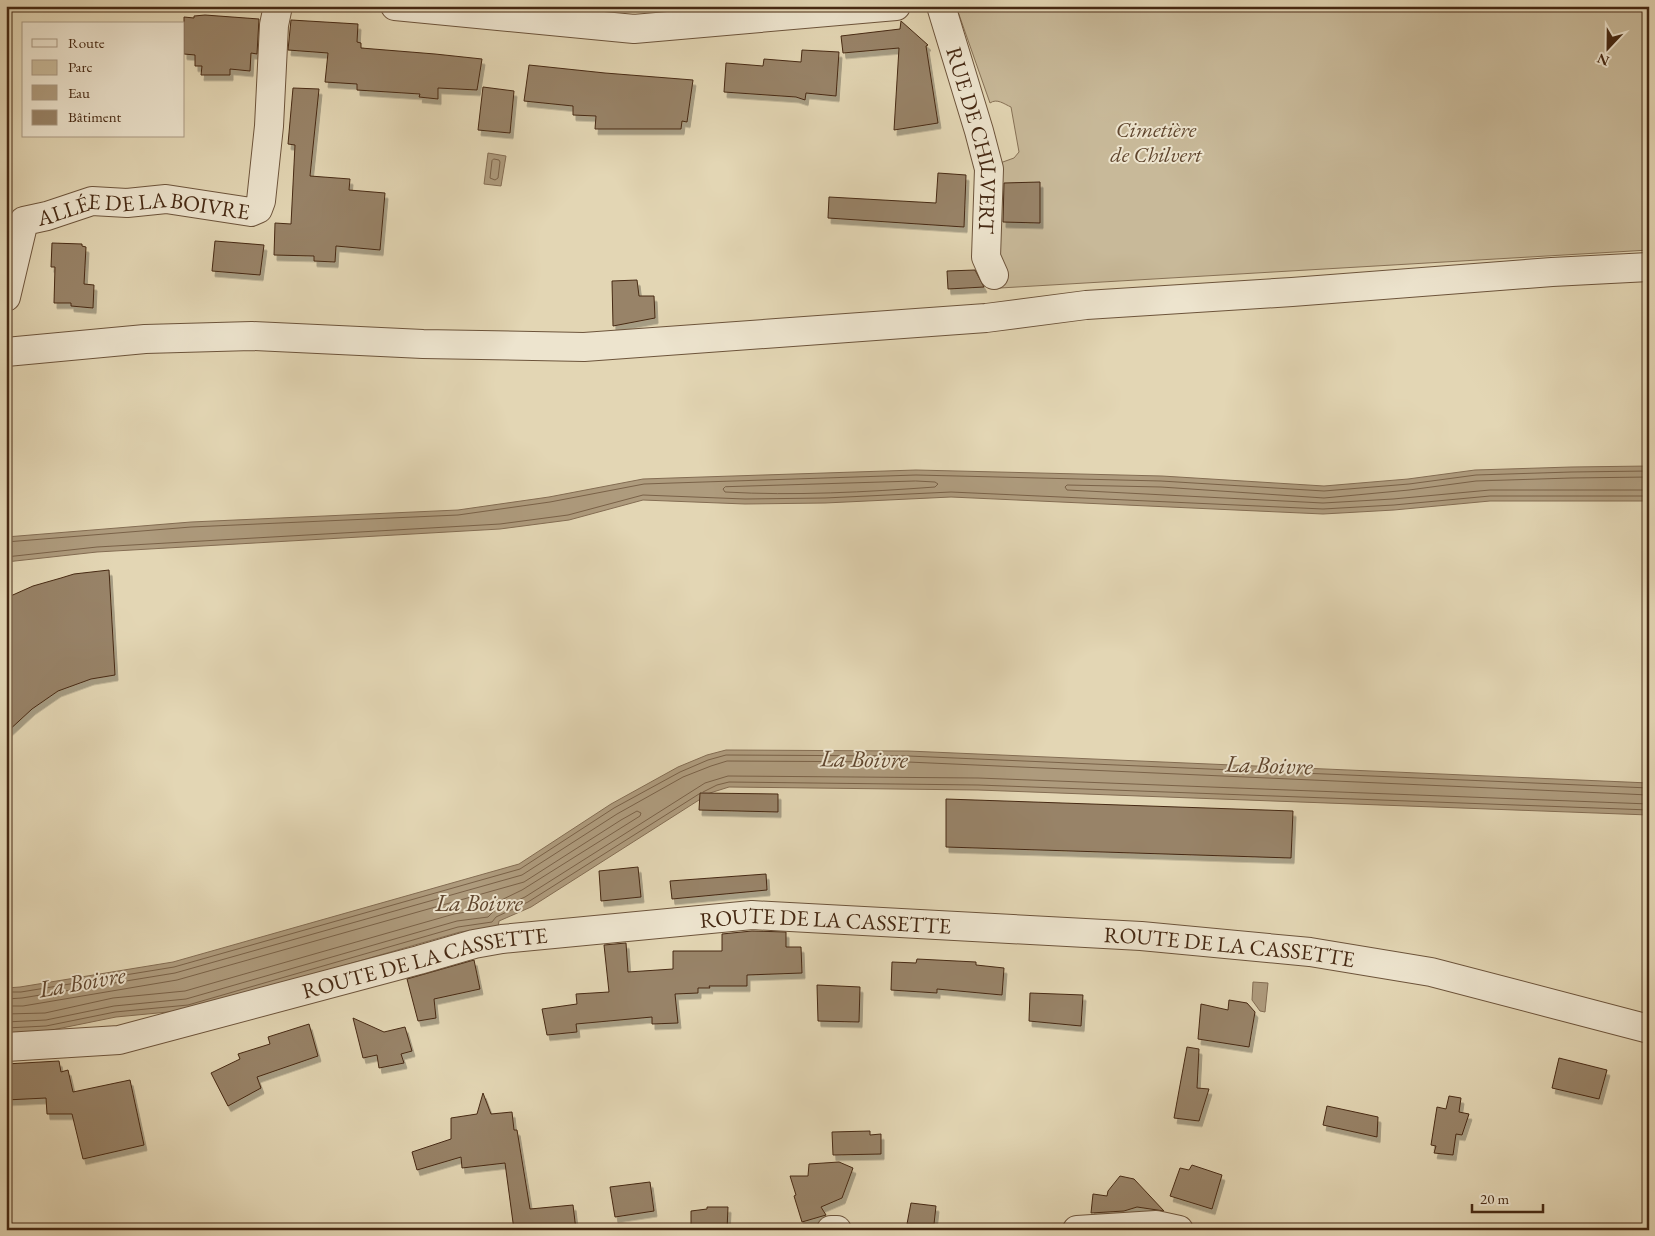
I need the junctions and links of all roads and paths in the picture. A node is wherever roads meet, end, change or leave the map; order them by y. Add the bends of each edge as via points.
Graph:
1 (278, 6) edge
2 (395, 6) edge
3 (896, 6) edge
4 (941, 6) edge
5 (1649, 267) edge
6 (994, 275) dead end
7 (6, 297) edge
8 (6, 352) edge
9 (1649, 1028) edge
10 (6, 1047) edge
11 (830, 1230) edge
12 (837, 1230) edge
13 (1077, 1230) edge
14 (1179, 1230) edge

1 - 7 street, ALLÉE DE LA BOIVRE via 274,25 269,126 258,209 251,212 166,198 127,204 92,201 24,221
2 - 3 street via 634,29
4 - 6 street, RUE DE CHILVERT via 989,169 986,257
5 - 8 street via 1086,305 986,318 584,347 252,336 145,340
9 - 10 street, ROUTE DE LA CASSETTE via 1431,972 1310,952 1141,936 752,915 502,939 119,1040
11 - 12 street
13 - 14 street via 1156,1226

